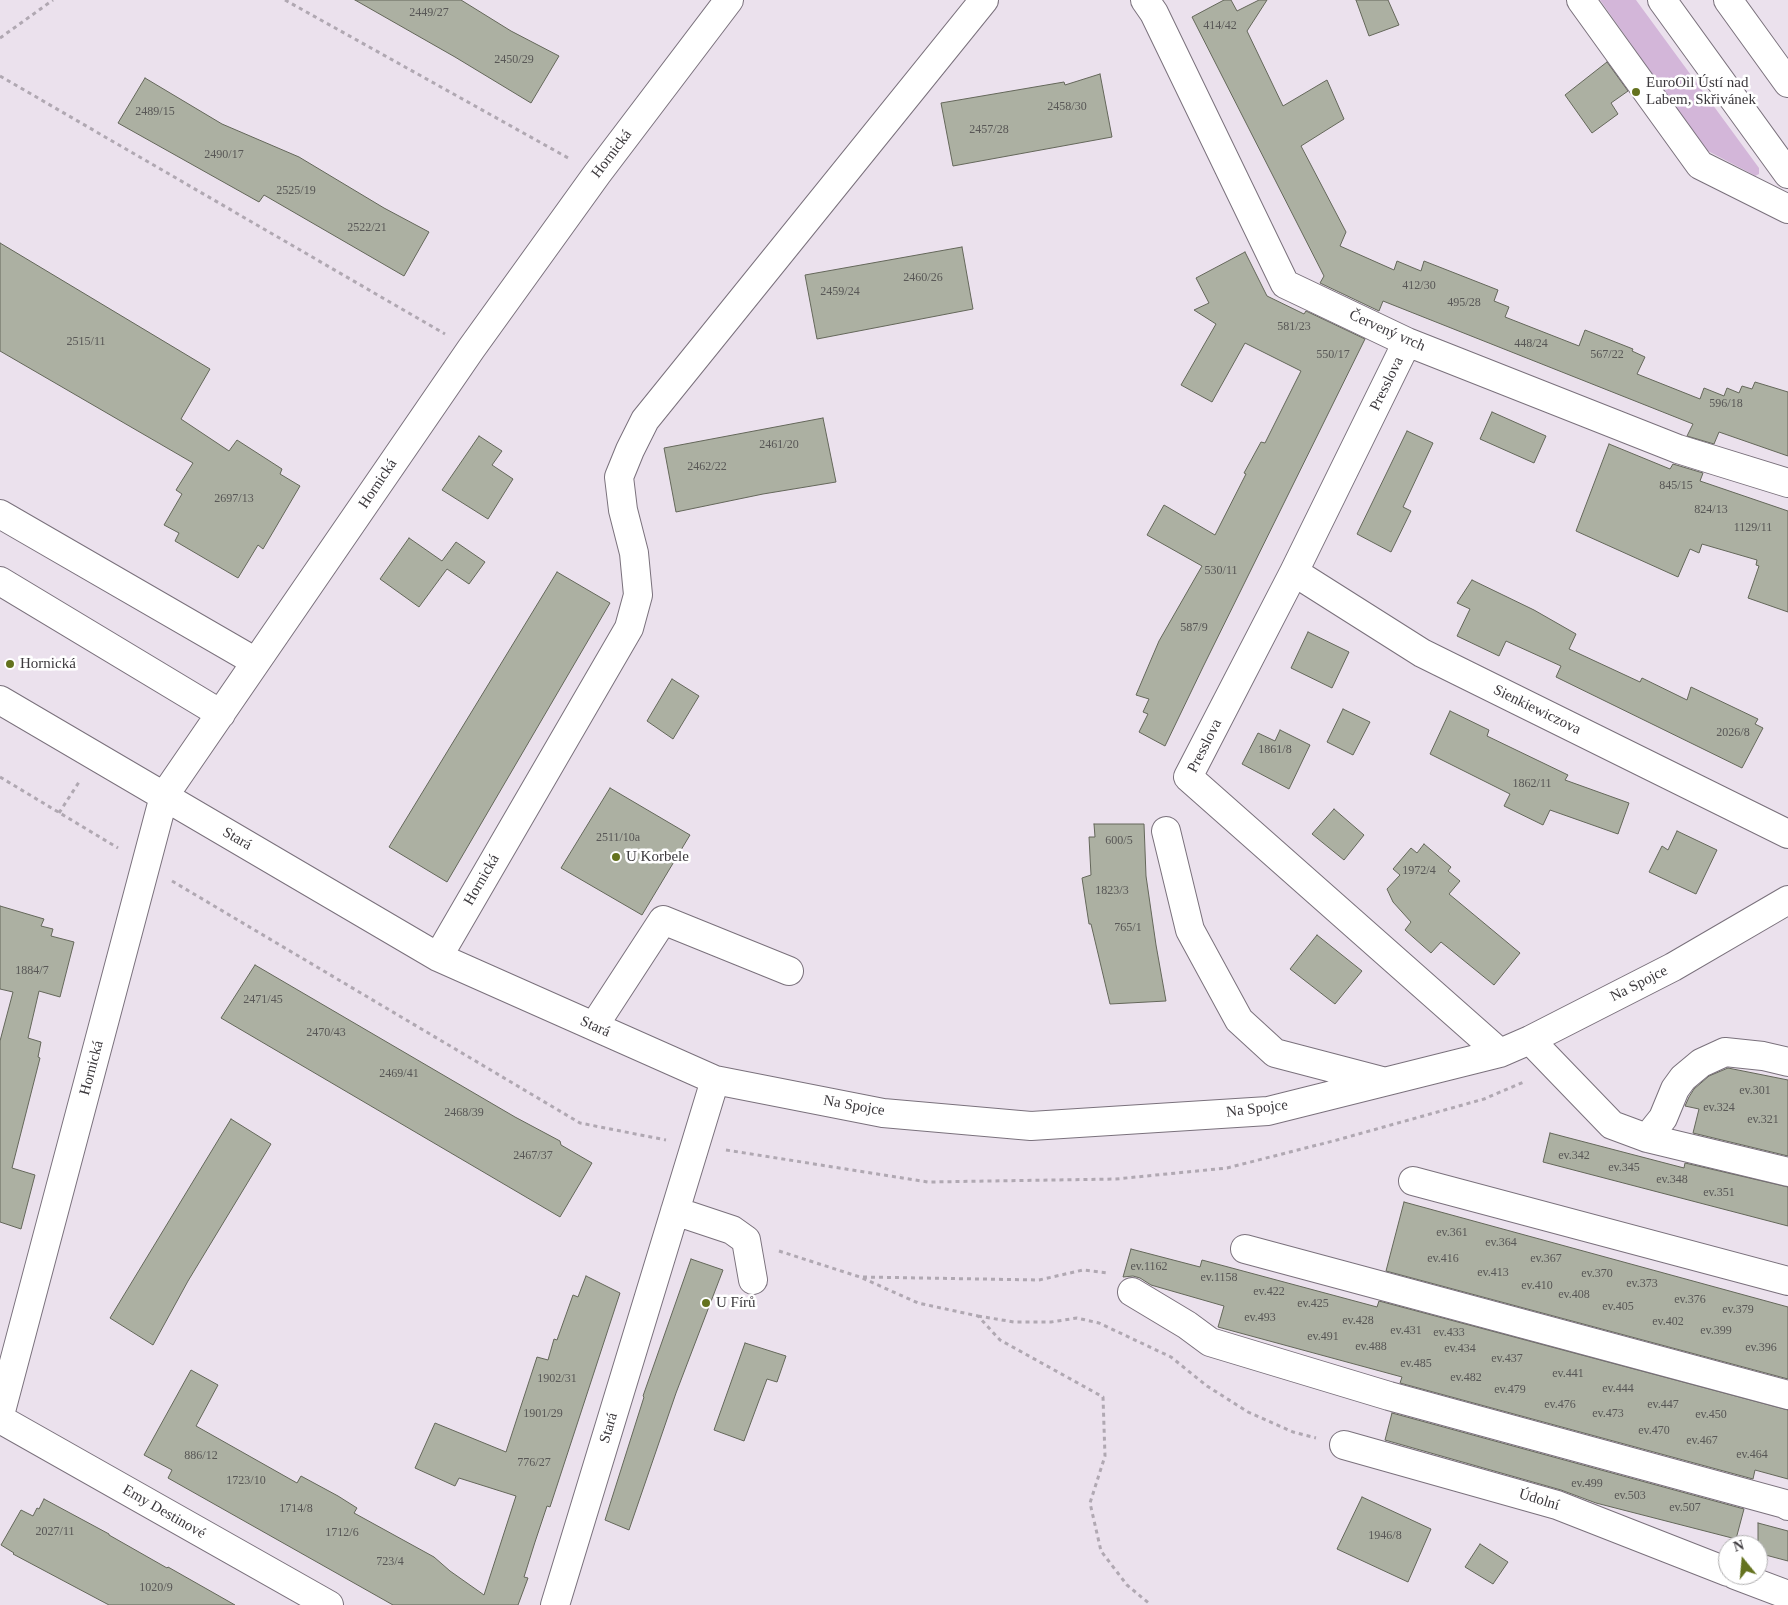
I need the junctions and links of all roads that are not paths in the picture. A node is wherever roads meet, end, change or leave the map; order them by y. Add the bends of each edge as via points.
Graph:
1 (729, 0) edge
2 (984, 0) edge
3 (1580, 0) edge
4 (1662, 0) edge
5 (1728, 0) edge
6 (1157, 4) edge
7 (1788, 83) edge
8 (1788, 174) edge
9 (1788, 209) edge
10 (1407, 342) junction
11 (1788, 484) edge
12 (0, 514) edge
13 (1294, 572) junction
14 (0, 581) edge
15 (256, 662) junction
16 (0, 700) edge
17 (220, 714) junction
18 (164, 796) junction
19 (1166, 831) dead end
20 (1788, 834) edge
21 (1788, 900) edge
22 (438, 956) junction
23 (789, 971) dead end
24 (594, 1026) junction
25 (1530, 1040) junction
26 (1500, 1053) junction
27 (1788, 1062) edge
28 (715, 1080) junction
29 (1385, 1082) junction
30 (1647, 1138) junction
31 (1788, 1172) edge
32 (1413, 1181) dead end
33 (675, 1211) junction
34 (1245, 1249) dead end
35 (753, 1280) dead end
36 (1788, 1281) edge
37 (1132, 1292) road end
38 (1788, 1395) edge
39 (0, 1414) edge
40 (0, 1419) edge
41 (1344, 1445) road end
42 (1788, 1506) edge
43 (1718, 1568) edge
44 (1762, 1585) edge
45 (1788, 1595) edge
46 (329, 1605) edge
47 (555, 1605) edge

1 - 15 street, Hornická via 597,174 471,349
2 - 22 street, Hornická via 645,420 619,478 622,510 634,552 638,595 629,628
3 - 9 street via 1700,165
4 - 8 street
5 - 7 street
6 - 10 street, Červený vrch via 1285,284
10 - 11 street, Červený vrch via 1678,449
10 - 13 street, Presslova
12 - 15 street
13 - 20 street, Sienkiewiczova via 1422,653
13 - 26 street, Presslova via 1188,778
14 - 17 street
15 - 17 street, Hornická
16 - 18 street, Stará
17 - 18 street, Hornická
18 - 22 street, Stará
18 - 39 street, Hornická
19 - 29 street via 1190,930 1239,1020 1275,1053
21 - 25 street, Na Spojce via 1673,967
22 - 24 street, Stará
23 - 24 street via 664,920
24 - 28 street, Stará
25 - 26 street, Na Spojce
25 - 30 street via 1612,1125
26 - 29 street, Na Spojce
27 - 30 street via 1724,1052 1701,1063 1674,1089 1663,1118
28 - 29 street, Na Spojce via 883,1112 1031,1126 1268,1111
28 - 33 street, Stará
30 - 31 street
32 - 36 street
33 - 35 street via 732,1230 746,1240
33 - 47 street, Stará
34 - 38 street
37 - 42 street via 1210,1342 1389,1396
40 - 46 street, Emy Destinové
41 - 43 street, Údolní via 1557,1505
44 - 45 street

